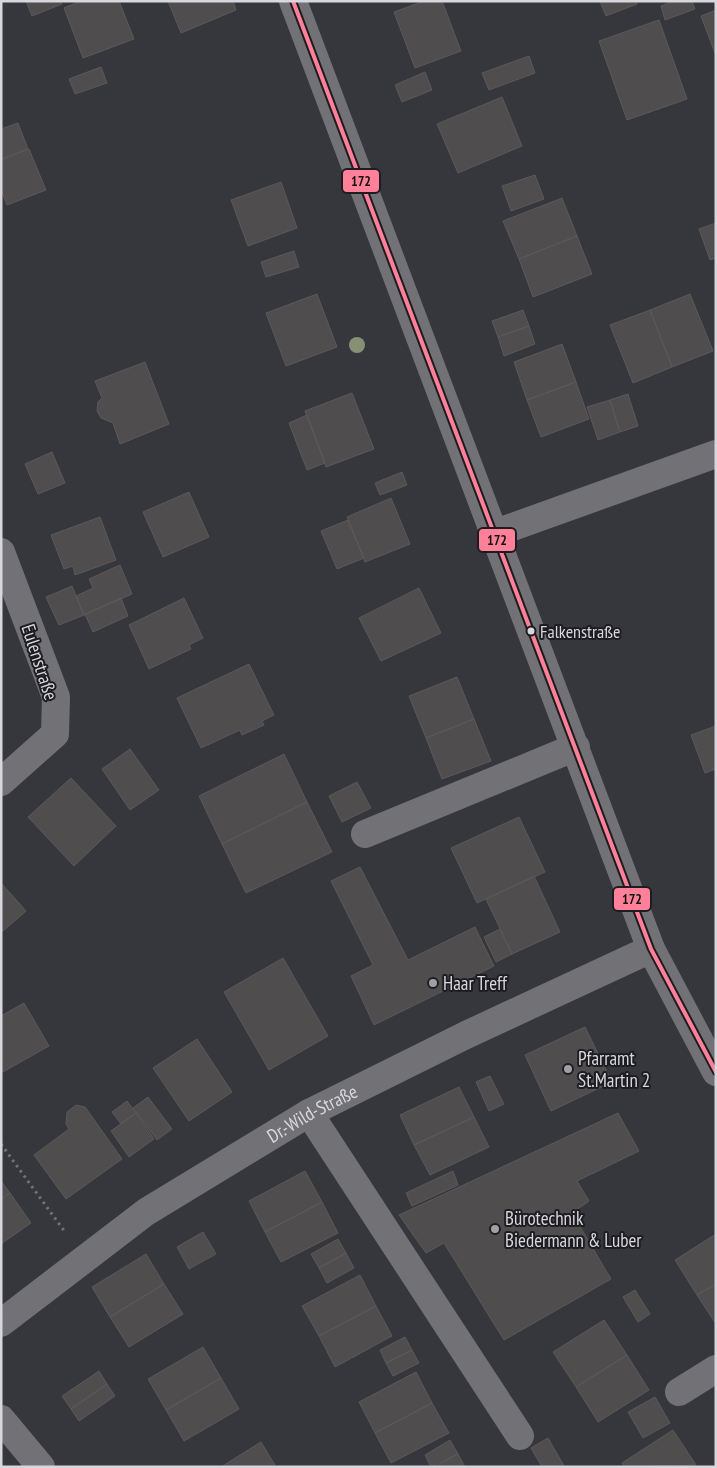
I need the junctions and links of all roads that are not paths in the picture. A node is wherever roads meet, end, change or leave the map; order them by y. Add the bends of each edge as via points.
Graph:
1 (293, 1) edge
2 (716, 454) edge
3 (493, 534) junction
4 (1, 552) edge
5 (576, 747) junction
6 (1, 782) edge
7 (365, 834) dead end
8 (651, 949) junction
9 (716, 1072) edge
10 (309, 1113) junction
11 (1, 1323) edge
12 (716, 1369) edge
13 (679, 1392) dead end
14 (1, 1419) edge
15 (520, 1436) dead end
16 (41, 1467) edge

1 - 3 street
2 - 3 street
3 - 5 street
4 - 6 street, Eulenstraße via 56,697 55,734
5 - 7 street
5 - 8 street
8 - 9 street
8 - 10 street, Dr.-Wild-Straße
10 - 11 street, Dr.-Wild-Straße via 146,1212
10 - 15 street
12 - 13 street
14 - 16 street

